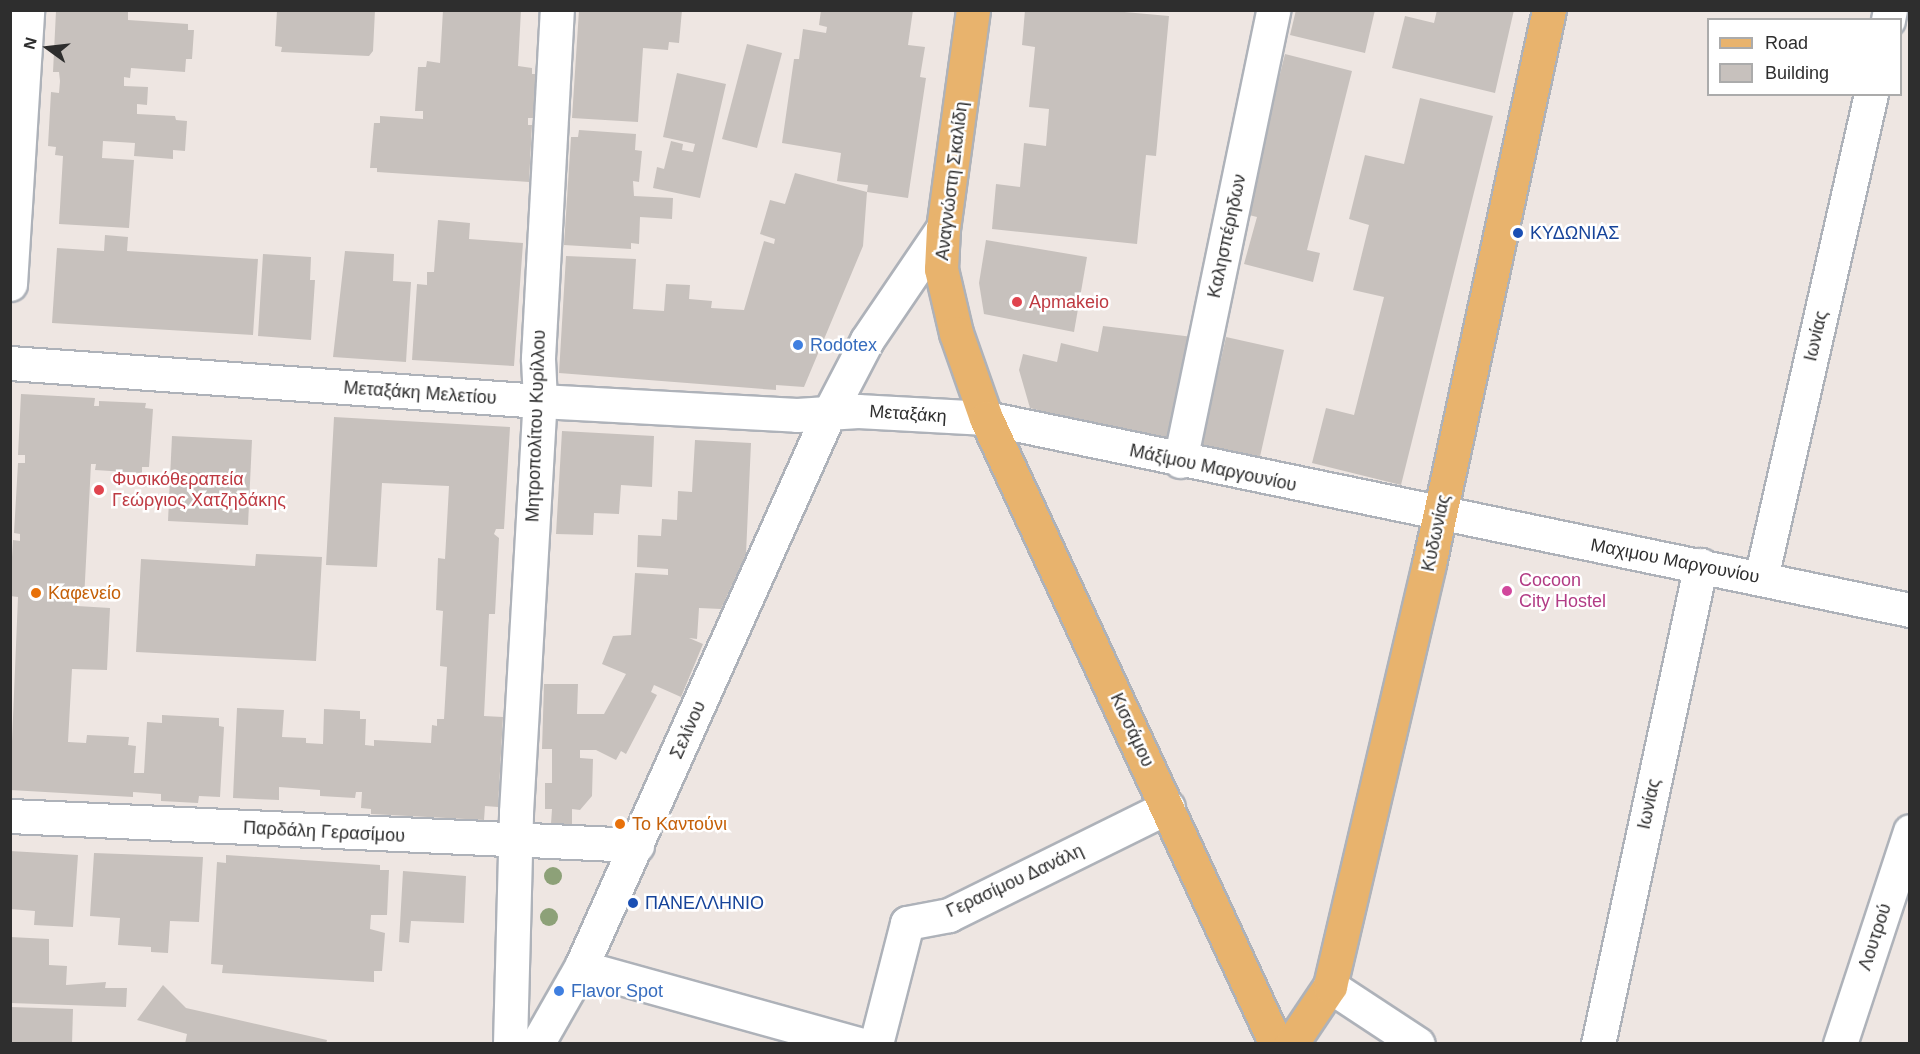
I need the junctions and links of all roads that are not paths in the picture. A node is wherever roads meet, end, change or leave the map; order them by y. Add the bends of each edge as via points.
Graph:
1 (27, 10) edge
2 (557, 10) edge
3 (973, 10) edge
4 (1274, 10) edge
5 (1549, 10) edge
6 (1871, 96) edge
7 (943, 228) junction
8 (10, 284) edge
9 (10, 363) edge
10 (540, 401) junction
11 (830, 413) junction
12 (986, 418) junction
13 (1180, 461) junction
14 (1440, 515) junction
15 (1701, 565) junction
16 (1761, 578) junction
17 (1910, 610) edge
18 (1168, 807) junction
19 (10, 816) edge
20 (1910, 831) edge
21 (515, 842) junction
22 (637, 845) junction
23 (581, 967) junction
24 (1330, 986) junction
25 (510, 1044) edge
26 (537, 1044) edge
27 (858, 1044) edge
28 (876, 1044) edge
29 (1276, 1044) edge
30 (1291, 1044) edge
31 (1418, 1044) edge
32 (1598, 1044) edge
33 (1840, 1044) edge

1 - 8 street
2 - 10 street, Μητροπολίτου Κυρίλλου via 538,358
3 - 7 main road, Αναγνώστη Σκαλίδη
4 - 13 street, Καλησπέρηδων
5 - 14 main road, Κυδωνίας
6 - 16 street, Ιωνίας
7 - 11 street, Σελίνου via 867,340
7 - 12 main road, Αναγνώστη Σκαλίδη via 944,280 956,333
9 - 10 street, Μεταξάκη Μελετίου
10 - 11 street, Μεταξάκη Μελετίου via 796,415
10 - 21 street, Μητροπολίτου Κυρίλλου
11 - 12 street, Μεταξάκη
11 - 22 street, Σελίνου
12 - 13 street, Μάξίμου Mαργουνίου
12 - 18 main road, Κισσάμου
13 - 14 street, Μάξίμου Mαργουνίου
14 - 15 street, Μαχιμου Mαργουνίου
14 - 24 main road, Κυδωνίας
15 - 16 street, Μαχιμου Mαργουνίου
15 - 32 street, Ιωνίας
16 - 17 street, Μαχιμου Mαργουνίου
18 - 28 street, Γερασίμου Δανάλη via 949,915 907,923
18 - 29 main road, Κισσάμου
19 - 21 street, Παρδάλη Γερασίμου
20 - 33 street, Λουτρού
21 - 22 street, Παρδάλη Γερασίμου
21 - 25 street, Μητροπολίτου Κυρίλλου
22 - 23 street, Σελίνου
23 - 26 street, Σελίνου
23 - 27 street
24 - 30 main road, Κυδωνίας
24 - 31 street

